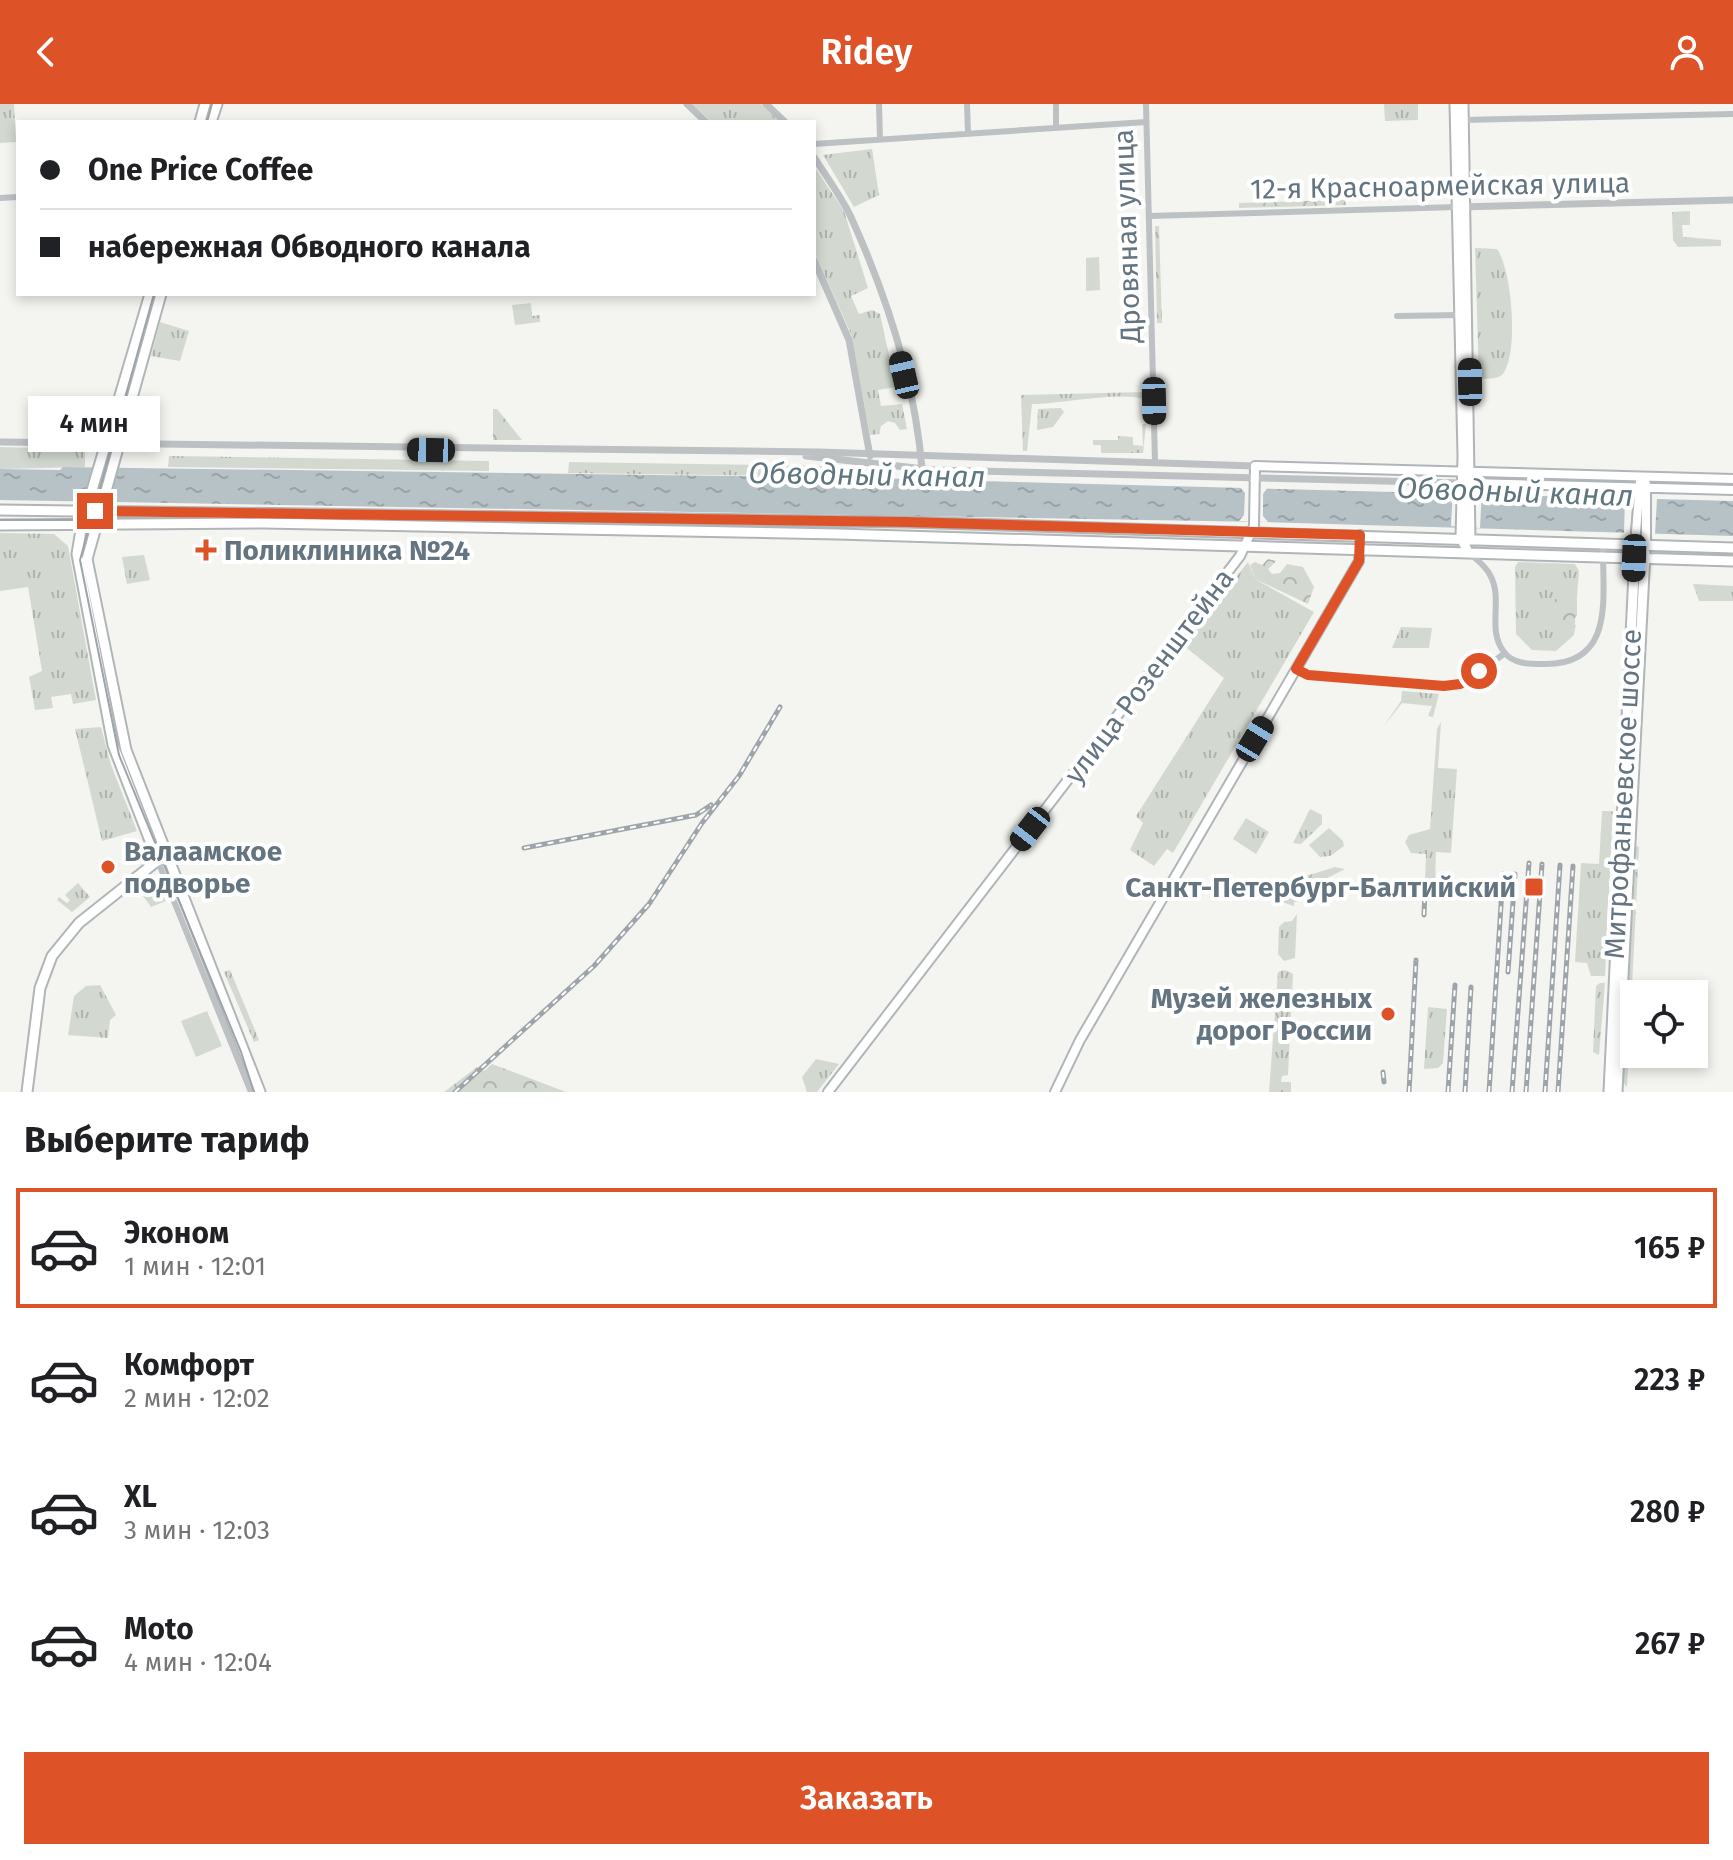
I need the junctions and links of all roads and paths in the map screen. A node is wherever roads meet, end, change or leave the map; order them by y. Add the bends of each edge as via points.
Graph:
1 (687, 104) edge
2 (766, 104) edge
3 (879, 104) edge
4 (967, 104) edge
5 (1056, 104) edge
6 (1146, 104) edge
7 (1455, 104) edge
8 (1463, 104) edge
9 (1733, 114) edge
10 (704, 120) edge
11 (783, 120) edge
12 (1460, 120) junction
13 (1146, 122) junction
14 (1056, 128) junction
15 (968, 133) junction
16 (880, 139) junction
17 (816, 144) edge
18 (816, 160) edge
19 (1733, 200) edge
20 (1461, 207) junction
21 (1149, 216) junction
22 (816, 265) edge
23 (149, 296) edge
24 (160, 296) edge
25 (1464, 315) junction
26 (1397, 316) dead end
27 (0, 442) edge
28 (112, 444) junction
29 (870, 454) junction
30 (796, 455) junction
31 (921, 458) junction
32 (1155, 462) junction
33 (870, 464) junction
34 (1255, 466) junction
35 (105, 467) junction
36 (922, 469) junction
37 (1642, 476) junction
38 (1255, 477) junction
39 (1733, 479) edge
40 (1467, 481) junction
41 (1638, 487) junction
42 (1648, 487) junction
43 (1733, 490) edge
44 (0, 510) edge
45 (86, 511) junction
46 (98, 511) junction
47 (95, 523) junction
48 (82, 524) junction
49 (0, 525) edge
50 (1254, 527) junction
51 (1466, 532) junction
52 (1360, 535) junction
53 (1603, 544) junction
54 (1246, 545) junction
55 (1640, 545) junction
56 (1359, 548) junction
57 (1733, 548) edge
58 (1468, 552) junction
59 (1603, 557) junction
60 (1640, 558) junction
61 (1733, 561) edge
62 (1505, 653) junction
63 (1296, 669) junction
64 (161, 857) junction
65 (27, 1092) edge
66 (251, 1092) edge
67 (260, 1092) edge
68 (828, 1092) edge
69 (1055, 1092) edge
70 (1609, 1092) edge
71 (1617, 1092) edge

1 - 10 street
2 - 11 street
3 - 16 street
4 - 15 street
5 - 14 street
6 - 13 street, Дровяная улица
7 - 12 main road
8 - 12 main road
9 - 12 street
12 - 20 main road
13 - 14 street
13 - 21 street, Дровяная улица
14 - 15 street
15 - 16 street
16 - 17 street
18 - 31 street via 848,211 882,294
19 - 20 street, 12-я Красноармейская улица
20 - 21 street, 12-я Красноармейская улица
20 - 25 main road
21 - 32 street, Дровяная улица
22 - 29 street via 849,340
23 - 28 main road
24 - 28 main road
25 - 26 street
25 - 40 main road
27 - 28 street
28 - 30 street
28 - 35 main road
29 - 30 street
29 - 31 street
29 - 33 street
30 - 33 street
31 - 32 street
31 - 36 street
32 - 34 street
33 - 36 street
34 - 38 main road
34 - 40 main road
35 - 45 main road
35 - 46 main road
36 - 38 street
37 - 39 main road
37 - 40 main road
37 - 41 main road
37 - 42 main road
38 - 40 street
38 - 50 main road
40 - 41 main road
40 - 51 main road
41 - 42 main road
41 - 55 main road
42 - 43 main road
42 - 55 main road via 1646,533
44 - 45 main road
45 - 46 main road
45 - 48 main road
46 - 47 main road
46 - 50 main road
47 - 48 main road
47 - 54 main road
47 - 64 main road via 87,559 124,744
48 - 49 main road
48 - 64 main road via 77,554 113,746
50 - 52 main road
50 - 54 main road, улица Розенштейна
51 - 52 main road
51 - 53 main road
51 - 58 main road
52 - 56 main road
53 - 55 main road
53 - 59 street
54 - 56 main road
54 - 68 main road, улица Розенштейна via 1162,662
55 - 57 main road
55 - 60 main road, Митрофаньевское шоссе
56 - 58 main road
56 - 63 main road via 1359,561
58 - 59 main road
58 - 62 street via 1493,582 1495,631
59 - 60 main road
59 - 62 street via 1601,624 1584,654 1557,664 1521,663
60 - 61 main road
60 - 70 main road, Митрофаньевское шоссе
60 - 71 main road, Митрофаньевское шоссе
62 - 63 street via 1460,684 1308,675
63 - 69 main road via 1074,1049
64 - 65 main road via 79,923 52,956 40,988
64 - 66 street
64 - 67 main road

